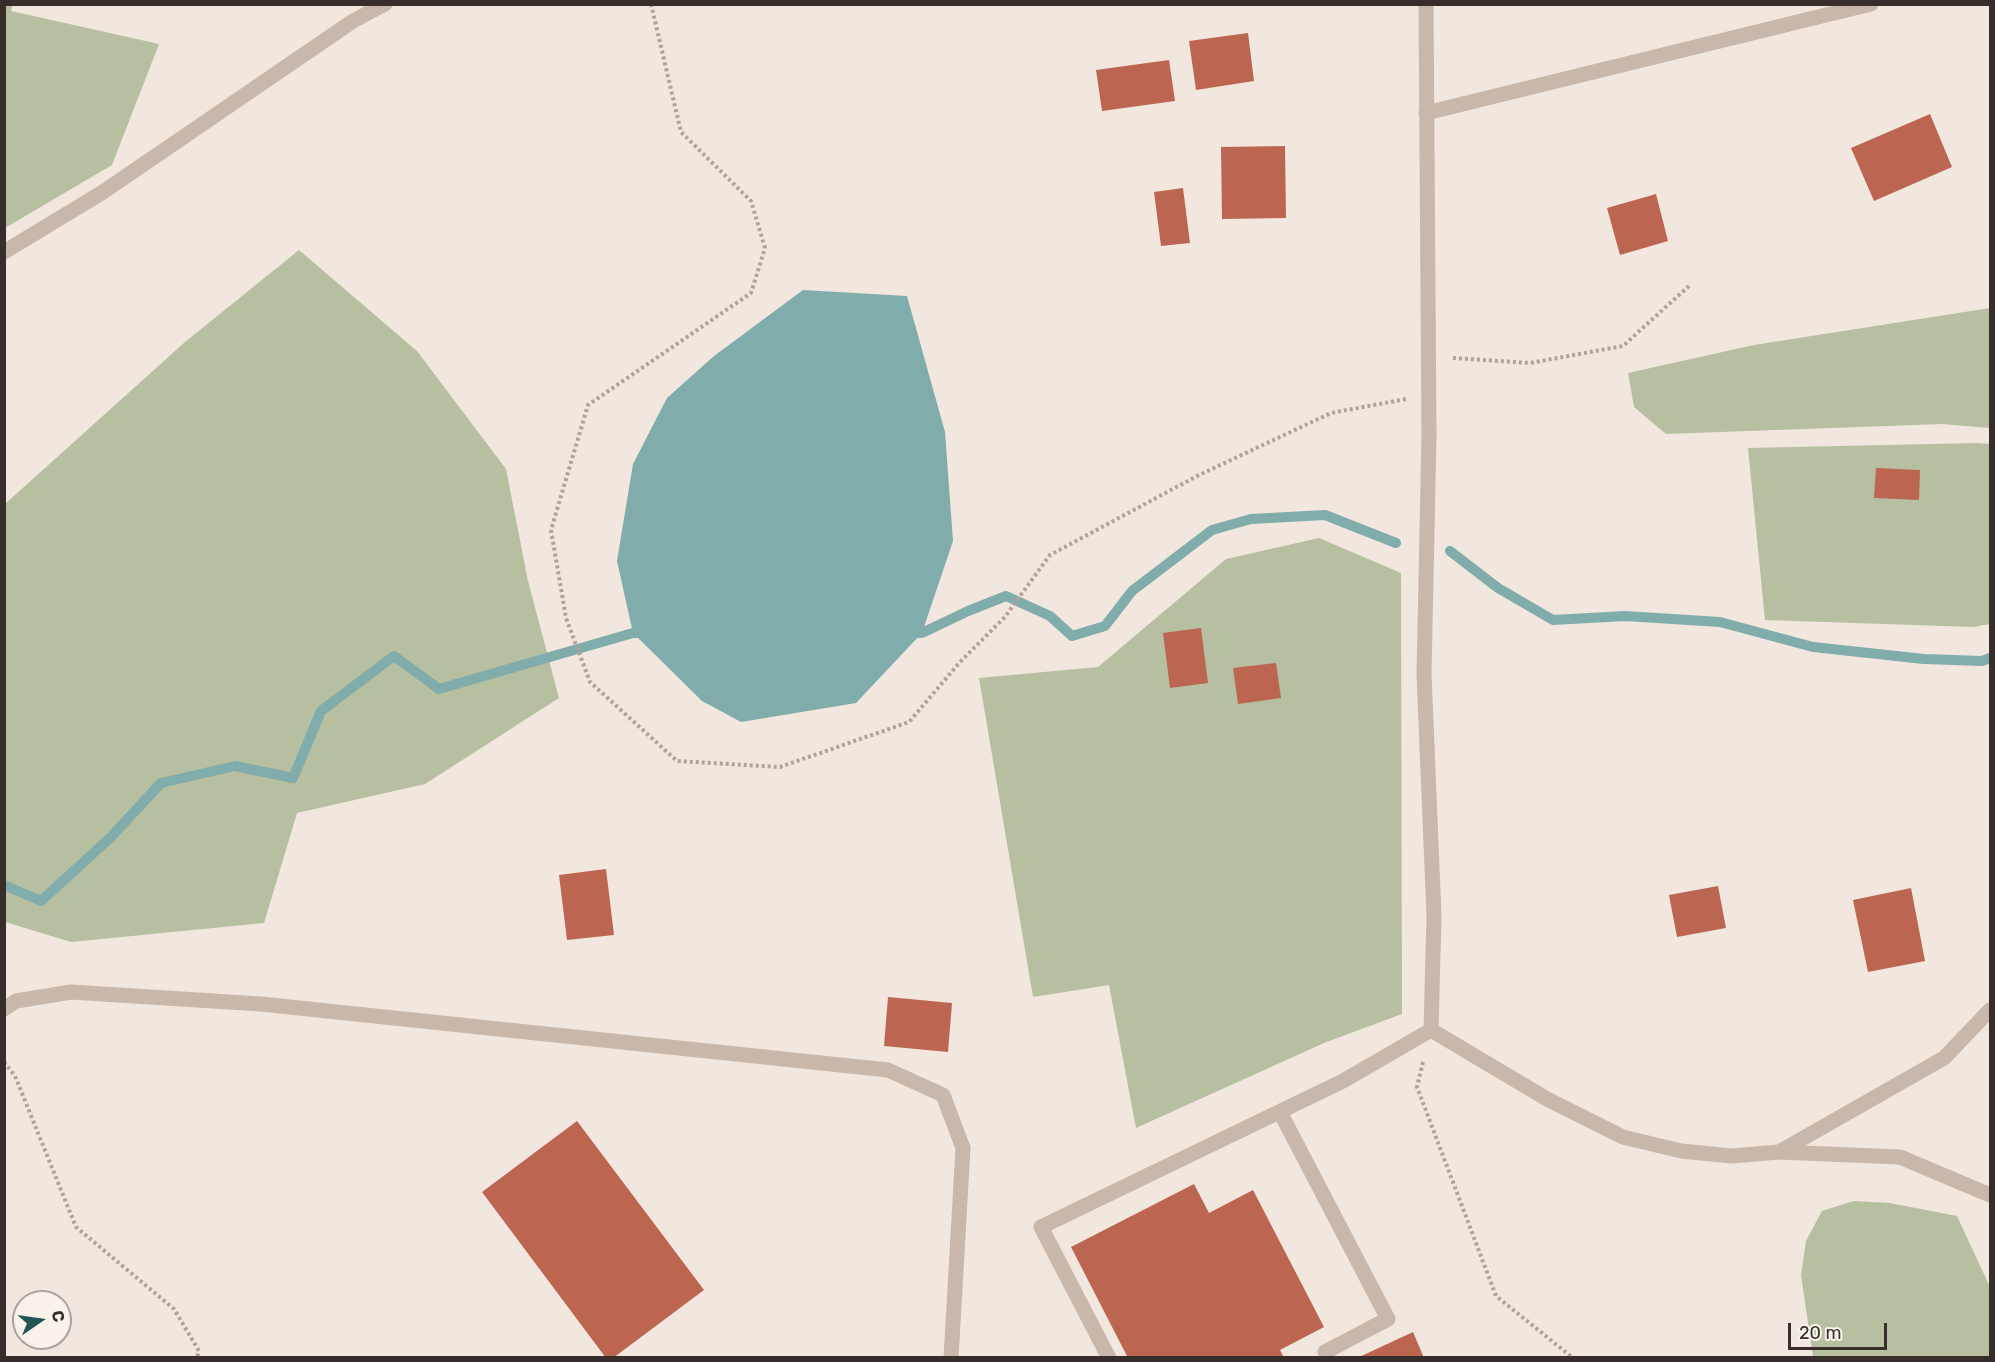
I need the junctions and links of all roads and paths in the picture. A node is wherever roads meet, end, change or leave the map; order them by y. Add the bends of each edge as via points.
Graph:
1 (385, 4) edge
2 (651, 4) edge
3 (1426, 4) edge
4 (1871, 4) edge
5 (1426, 113) junction
6 (4, 252) edge
7 (1690, 285) dead end
8 (1428, 357) junction
9 (1428, 395) junction
10 (4, 1009) edge
11 (1990, 1010) edge
12 (1431, 1030) junction
13 (4, 1062) edge
14 (1280, 1112) junction
15 (1779, 1152) junction
16 (1990, 1195) edge
17 (197, 1358) edge
18 (951, 1358) edge
19 (1109, 1358) edge
20 (1328, 1358) edge
21 (1573, 1358) edge

1 - 6 street via 353,21 103,192
2 - 9 path via 681,132 751,201 765,248 751,293 588,405 551,530 566,618 590,682 677,761 780,767 909,722 1004,618 1050,555 1197,476 1331,413
3 - 5 street
4 - 5 street
5 - 8 street
7 - 8 path via 1623,346 1530,363
8 - 9 street
9 - 12 street via 1424,674 1434,916
10 - 18 street via 16,1001 70,992 261,1004 888,1070 943,1095 963,1148
11 - 15 street via 1944,1058
12 - 14 street
12 - 15 street via 1547,1099 1623,1137 1681,1151 1732,1156
12 - 21 path via 1417,1087 1496,1296
13 - 17 path via 15,1076 76,1227 174,1309 198,1351
14 - 19 street via 1041,1227
14 - 20 street via 1388,1319 1325,1352
15 - 16 street via 1900,1156

